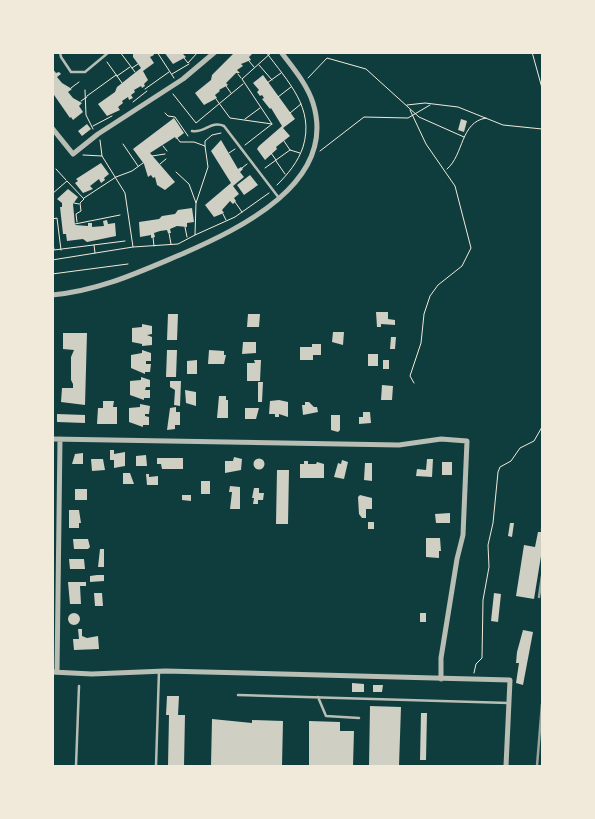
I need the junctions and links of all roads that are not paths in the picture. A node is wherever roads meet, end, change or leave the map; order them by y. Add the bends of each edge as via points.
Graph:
1 (60, 52) edge
2 (110, 52) edge
3 (215, 52) edge
4 (280, 52) edge
5 (52, 128) edge
6 (192, 131) dead end
7 (279, 198) junction
8 (52, 295) edge
9 (52, 439) edge
10 (60, 439) junction
11 (55, 554) edge
12 (159, 671) junction
13 (54, 672) edge
14 (441, 678) junction
15 (79, 686) dead end
16 (238, 694) dead end
17 (318, 697) junction
18 (509, 703) junction
19 (359, 718) dead end
20 (76, 766) edge
21 (156, 766) edge
22 (506, 766) edge

1 - 2 lane via 72,72 85,72
3 - 5 street via 183,79 73,154
4 - 7 street via 303,82 314,109 316,130 313,150 302,174
6 - 7 lane via 222,125
7 - 8 street via 239,228 140,272 91,290
9 - 10 street
10 - 11 street
10 - 14 street via 399,444 441,439 467,441 463,535 441,658
11 - 13 street
12 - 13 street
12 - 14 street
12 - 21 lane
14 - 18 street via 510,680
15 - 20 lane
16 - 17 lane
17 - 18 lane
17 - 19 lane via 326,716
18 - 22 street

